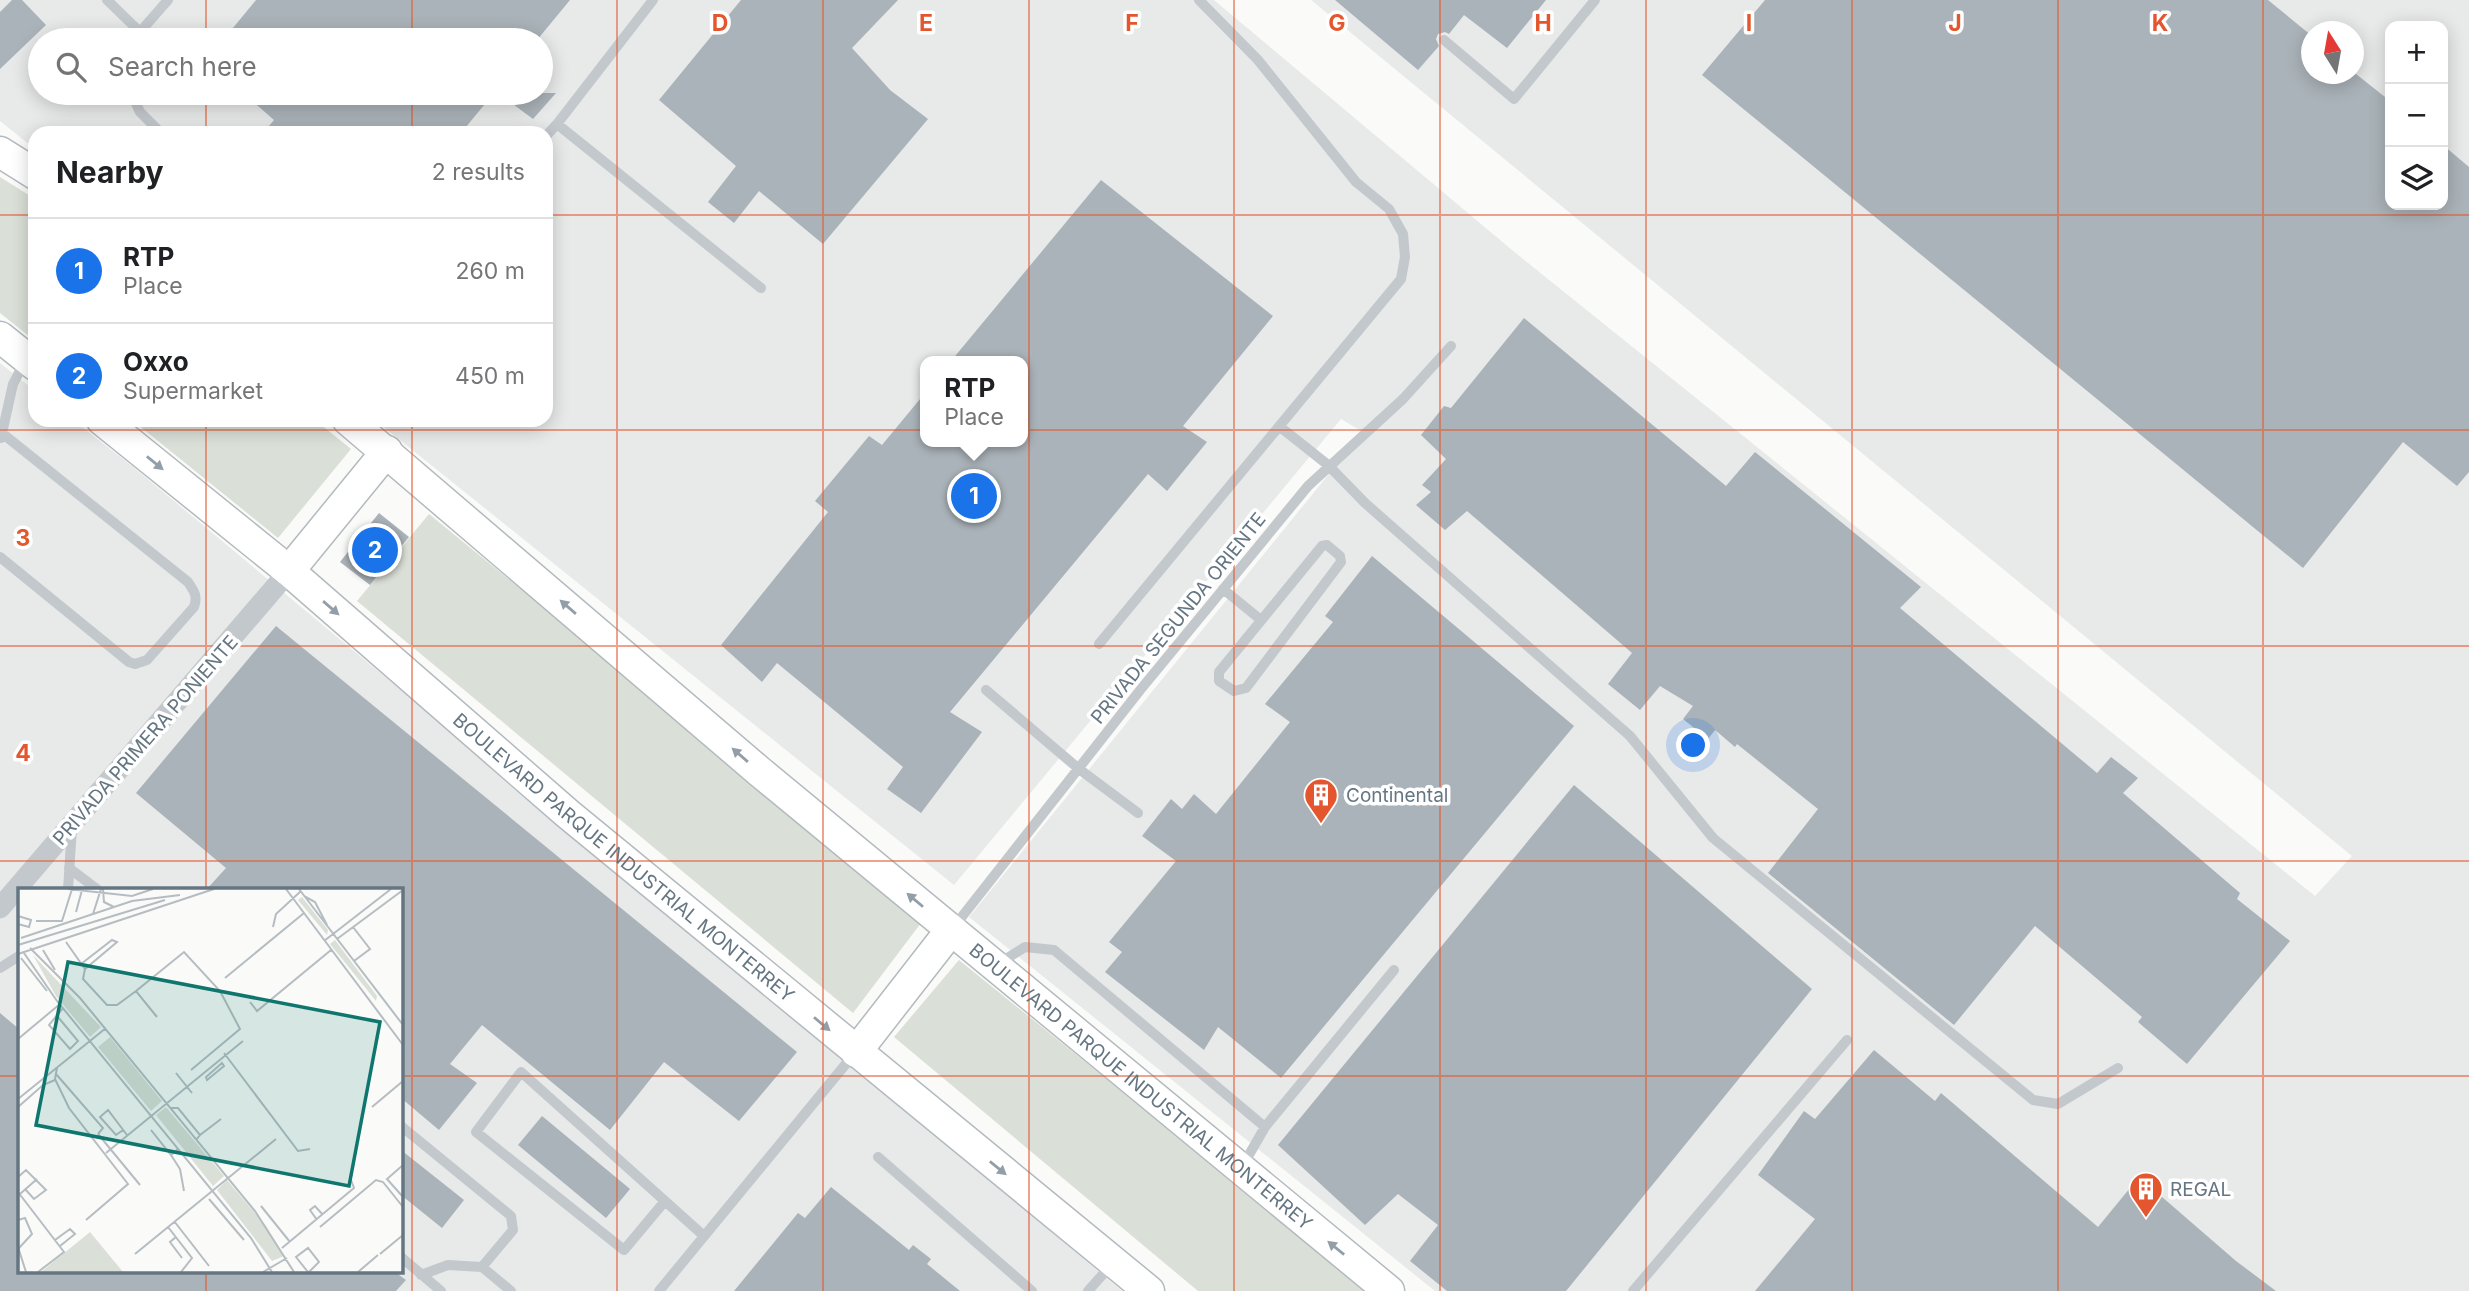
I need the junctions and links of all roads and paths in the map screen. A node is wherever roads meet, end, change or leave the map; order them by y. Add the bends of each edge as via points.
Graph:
1 (107, 0) edge
2 (168, 0) edge
3 (653, 0) edge
4 (1199, 0) edge
5 (1595, 0) edge
6 (131, 28) edge
7 (145, 28) edge
8 (1444, 40) dead end
9 (137, 105) edge
10 (557, 124) junction
11 (154, 126) edge
12 (553, 128) edge
13 (1, 152) edge
14 (28, 169) edge
15 (761, 288) dead end
16 (0, 337) edge
17 (1451, 345) dead end
18 (28, 360) edge
19 (28, 366) edge
20 (1279, 426) junction
21 (111, 427) edge
22 (357, 427) edge
23 (1, 436) edge
24 (387, 452) junction
25 (1328, 466) junction
26 (0, 557) edge
27 (289, 571) junction
28 (1223, 589) junction
29 (1261, 620) junction
30 (1099, 643) dead end
31 (986, 690) dead end
32 (1079, 769) junction
33 (1138, 813) dead end
34 (72, 824) junction
35 (69, 868) junction
36 (68, 888) edge
37 (96, 888) edge
38 (0, 908) edge
39 (951, 930) junction
40 (18, 957) edge
41 (995, 967) junction
42 (0, 968) edge
43 (1394, 970) dead end
44 (1847, 1040) dead end
45 (856, 1052) junction
46 (2118, 1068) dead end
47 (402, 1127) edge
48 (1265, 1127) junction
49 (878, 1157) dead end
50 (1241, 1170) junction
51 (664, 1201) junction
52 (704, 1237) junction
53 (402, 1258) edge
54 (1114, 1262) junction
55 (482, 1267) junction
56 (421, 1275) junction
57 (441, 1291) edge
58 (511, 1291) edge
59 (659, 1291) edge
60 (1032, 1291) edge
61 (1088, 1291) edge
62 (1149, 1291) edge
63 (1389, 1291) edge
64 (1633, 1291) edge

1 - 6 lane
2 - 7 lane
3 - 10 lane
4 - 20 lane via 1258,60 1356,182 1389,209 1403,234 1401,279
5 - 8 lane via 1514,99
9 - 11 lane
10 - 12 lane
10 - 15 lane
13 - 14 street
16 - 18 street
17 - 25 lane, PRIVADA SEGUNDA ORIENTE via 1403,399
19 - 23 lane via 13,384
20 - 25 lane
20 - 30 lane
21 -> 27 street, BOULEVARD PARQUE INDUSTRIAL MONTERREY
22 - 24 street, BOULEVARD PARQUE INDUSTRIAL MONTERREY
23 - 26 lane via 188,582 196,600 147,660 135,664
24 - 27 street
39 -> 24 street, BOULEVARD PARQUE INDUSTRIAL MONTERREY
25 - 28 lane, PRIVADA SEGUNDA ORIENTE
25 - 46 lane via 1630,736 1713,838 2033,1100 2058,1104
27 - 34 street, PRIVADA PRIMERA PONIENTE
27 -> 45 street, BOULEVARD PARQUE INDUSTRIAL MONTERREY via 568,814
28 - 29 lane
28 - 32 lane, PRIVADA SEGUNDA ORIENTE
29 - 29 lane via 1219,671 1219,681 1234,691 1246,688 1339,565 1340,556 1322,546
31 - 32 lane
32 - 33 lane
32 - 39 lane, PRIVADA SEGUNDA ORIENTE
34 - 35 lane
34 - 38 street, PRIVADA PRIMERA PONIENTE
35 - 36 lane
35 - 37 lane
39 - 41 street, BOULEVARD PARQUE INDUSTRIAL MONTERREY
39 - 45 street
40 - 42 lane
41 - 48 lane via 1025,947 1054,950
41 - 50 street, BOULEVARD PARQUE INDUSTRIAL MONTERREY
43 - 48 lane
44 - 64 lane
45 - 52 lane
45 -> 54 street, BOULEVARD PARQUE INDUSTRIAL MONTERREY
47 - 55 lane via 511,1216 513,1230
48 - 50 lane
49 - 60 lane
63 -> 50 street, BOULEVARD PARQUE INDUSTRIAL MONTERREY
51 - 51 lane via 521,1072 476,1132 624,1250
51 - 52 lane
52 - 59 lane
53 - 56 lane
54 - 61 lane
54 - 62 street, BOULEVARD PARQUE INDUSTRIAL MONTERREY
55 - 56 lane via 448,1265
55 - 58 lane
56 - 57 lane

